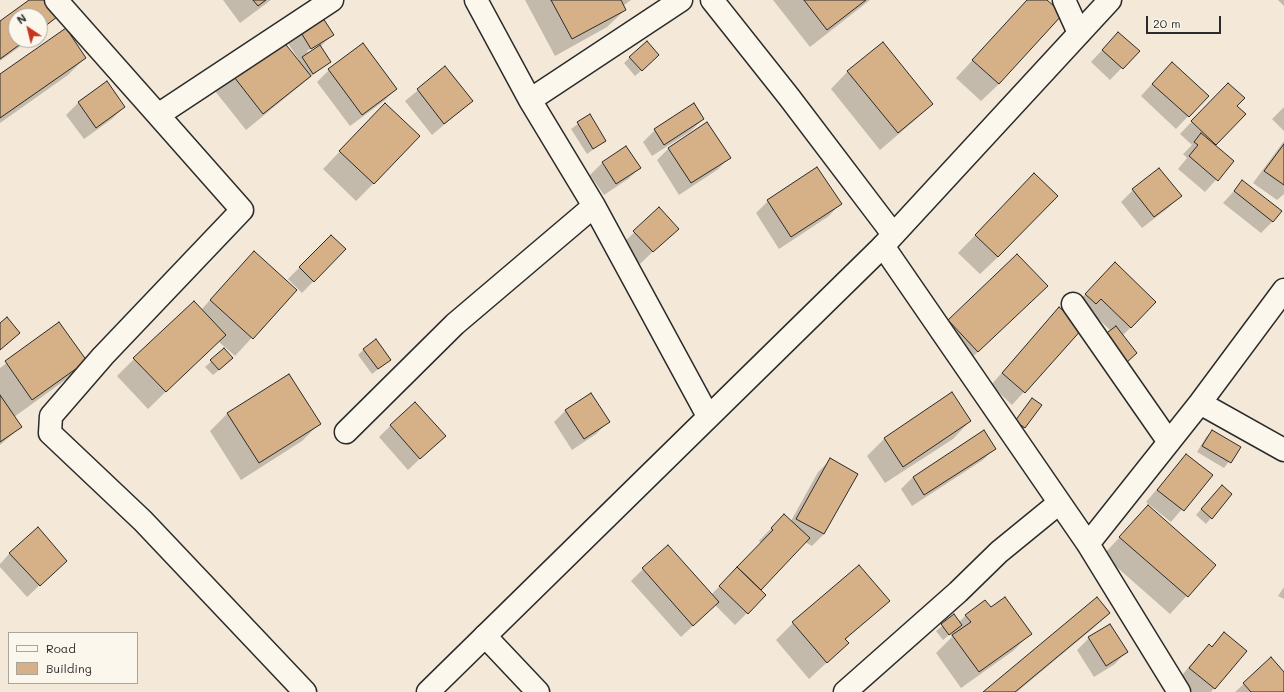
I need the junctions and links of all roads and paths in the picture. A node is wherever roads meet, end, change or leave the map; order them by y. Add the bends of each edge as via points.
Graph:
1 (56, 0) edge
2 (332, 0) edge
3 (476, 0) edge
4 (681, 0) edge
5 (712, 0) edge
6 (1064, 0) edge
7 (1110, 0) edge
8 (1079, 33) junction
9 (530, 100) junction
10 (158, 115) junction
11 (594, 206) junction
12 (888, 240) junction
13 (1284, 290) edge
14 (1073, 304) dead end
15 (1200, 402) junction
16 (708, 416) junction
17 (346, 432) dead end
18 (1169, 442) junction
19 (1284, 450) edge
20 (1059, 503) junction
21 (1088, 544) junction
22 (485, 636) junction
23 (305, 692) edge
24 (428, 692) edge
25 (538, 692) edge
26 (845, 692) edge
27 (1179, 692) edge

1 - 10 street
2 - 10 street
3 - 9 street
4 - 9 street
5 - 12 street via 789,97
6 - 8 street
7 - 8 street
8 - 12 street
9 - 11 street
10 - 23 street via 242,210 103,356 51,416 50,433 143,521
11 - 16 street
11 - 17 street via 455,324
12 - 16 street
12 - 20 street
13 - 15 street
14 - 18 street
15 - 18 street
15 - 19 street
16 - 22 street
18 - 21 street
20 - 21 street
20 - 26 street via 999,552 958,592
21 - 27 street
22 - 24 street
22 - 25 street

